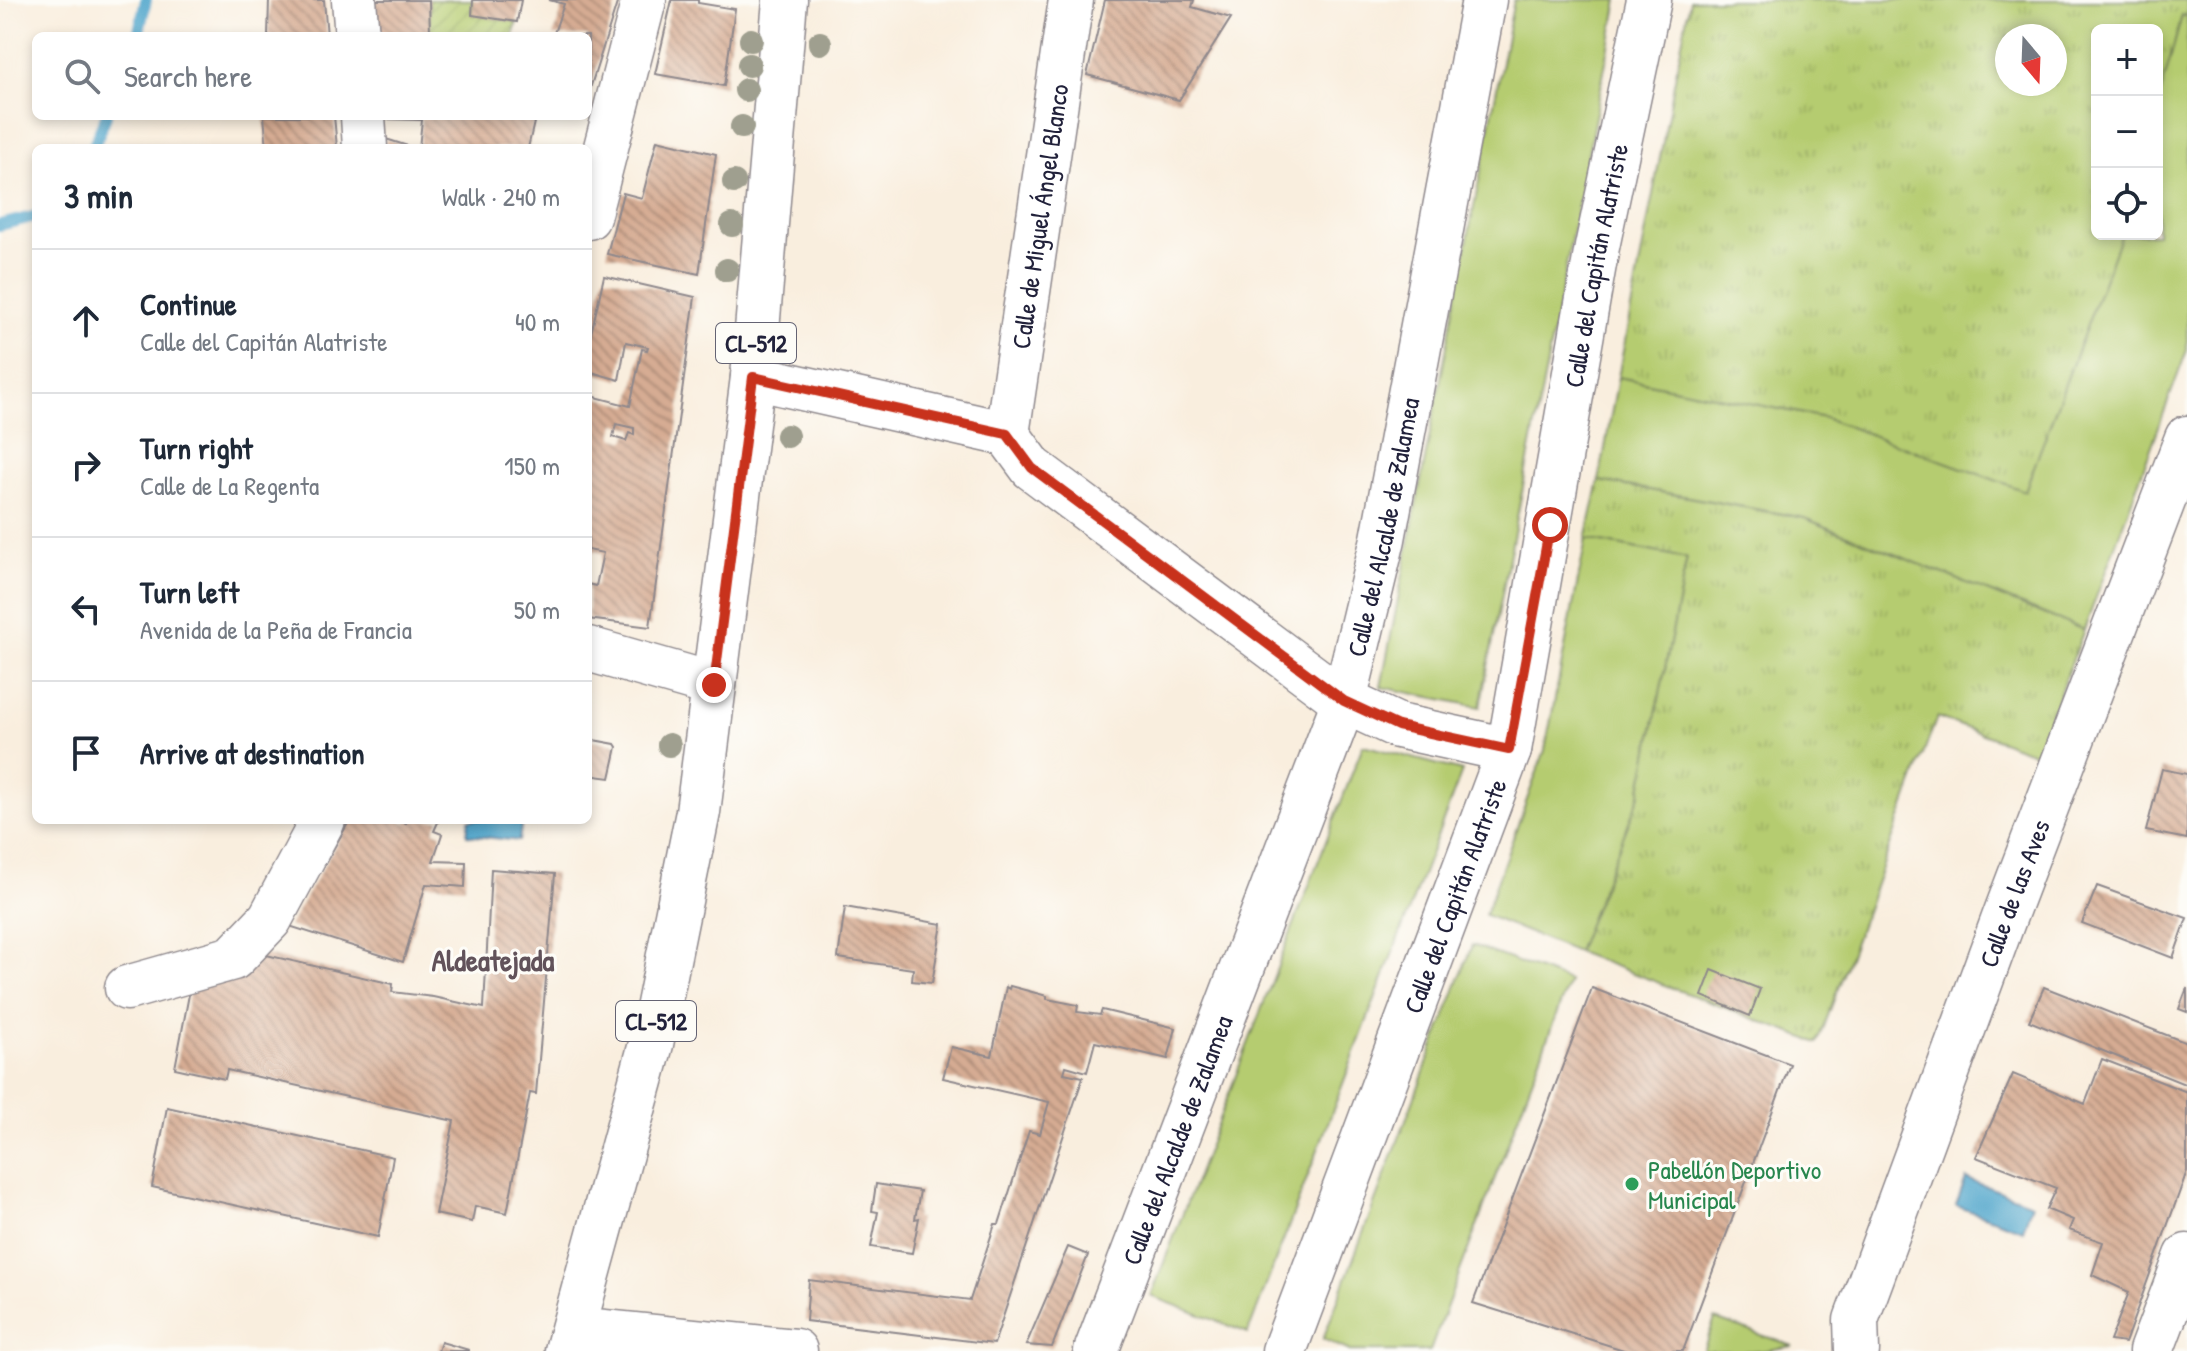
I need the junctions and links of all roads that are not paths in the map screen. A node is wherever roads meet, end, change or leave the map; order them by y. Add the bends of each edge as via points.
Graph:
1 (354, 0) edge
2 (644, 0) edge
3 (785, 0) edge
4 (1071, 0) edge
5 (1484, 0) edge
6 (1649, 0) edge
7 (357, 32) edge
8 (363, 120) edge
9 (365, 144) edge
10 (592, 202) edge
11 (753, 377) junction
12 (1007, 434) junction
13 (2187, 438) edge
14 (592, 650) edge
15 (714, 685) junction
16 (1344, 701) junction
17 (1509, 750) junction
18 (321, 824) edge
19 (127, 988) dead end
20 (2187, 1256) edge
21 (570, 1340) edge
22 (795, 1351) edge
23 (1096, 1351) edge
24 (1284, 1351) edge
25 (1857, 1351) edge
26 (2151, 1351) edge

1 - 7 street
2 - 10 street
3 - 11 street, CL-512
4 - 12 street, Calle de Miguel Ángel Blanco
5 - 16 street, Calle del Alcalde de Zalamea via 1383,539
6 - 17 street, Calle del Capitán Alatriste via 1597,247
8 - 9 street
11 - 12 street
11 - 15 street, CL-512
12 - 16 street via 1032,468
13 - 25 street, Calle de las Aves via 1856,1320
14 - 15 street
15 - 21 street, CL-512 via 698,812 651,1044
16 - 17 street via 1398,726
16 - 23 street, Calle del Alcalde de Zalamea
17 - 24 street, Calle del Capitán Alatriste
18 - 19 street via 270,919 233,958
20 - 26 street
21 - 22 street

